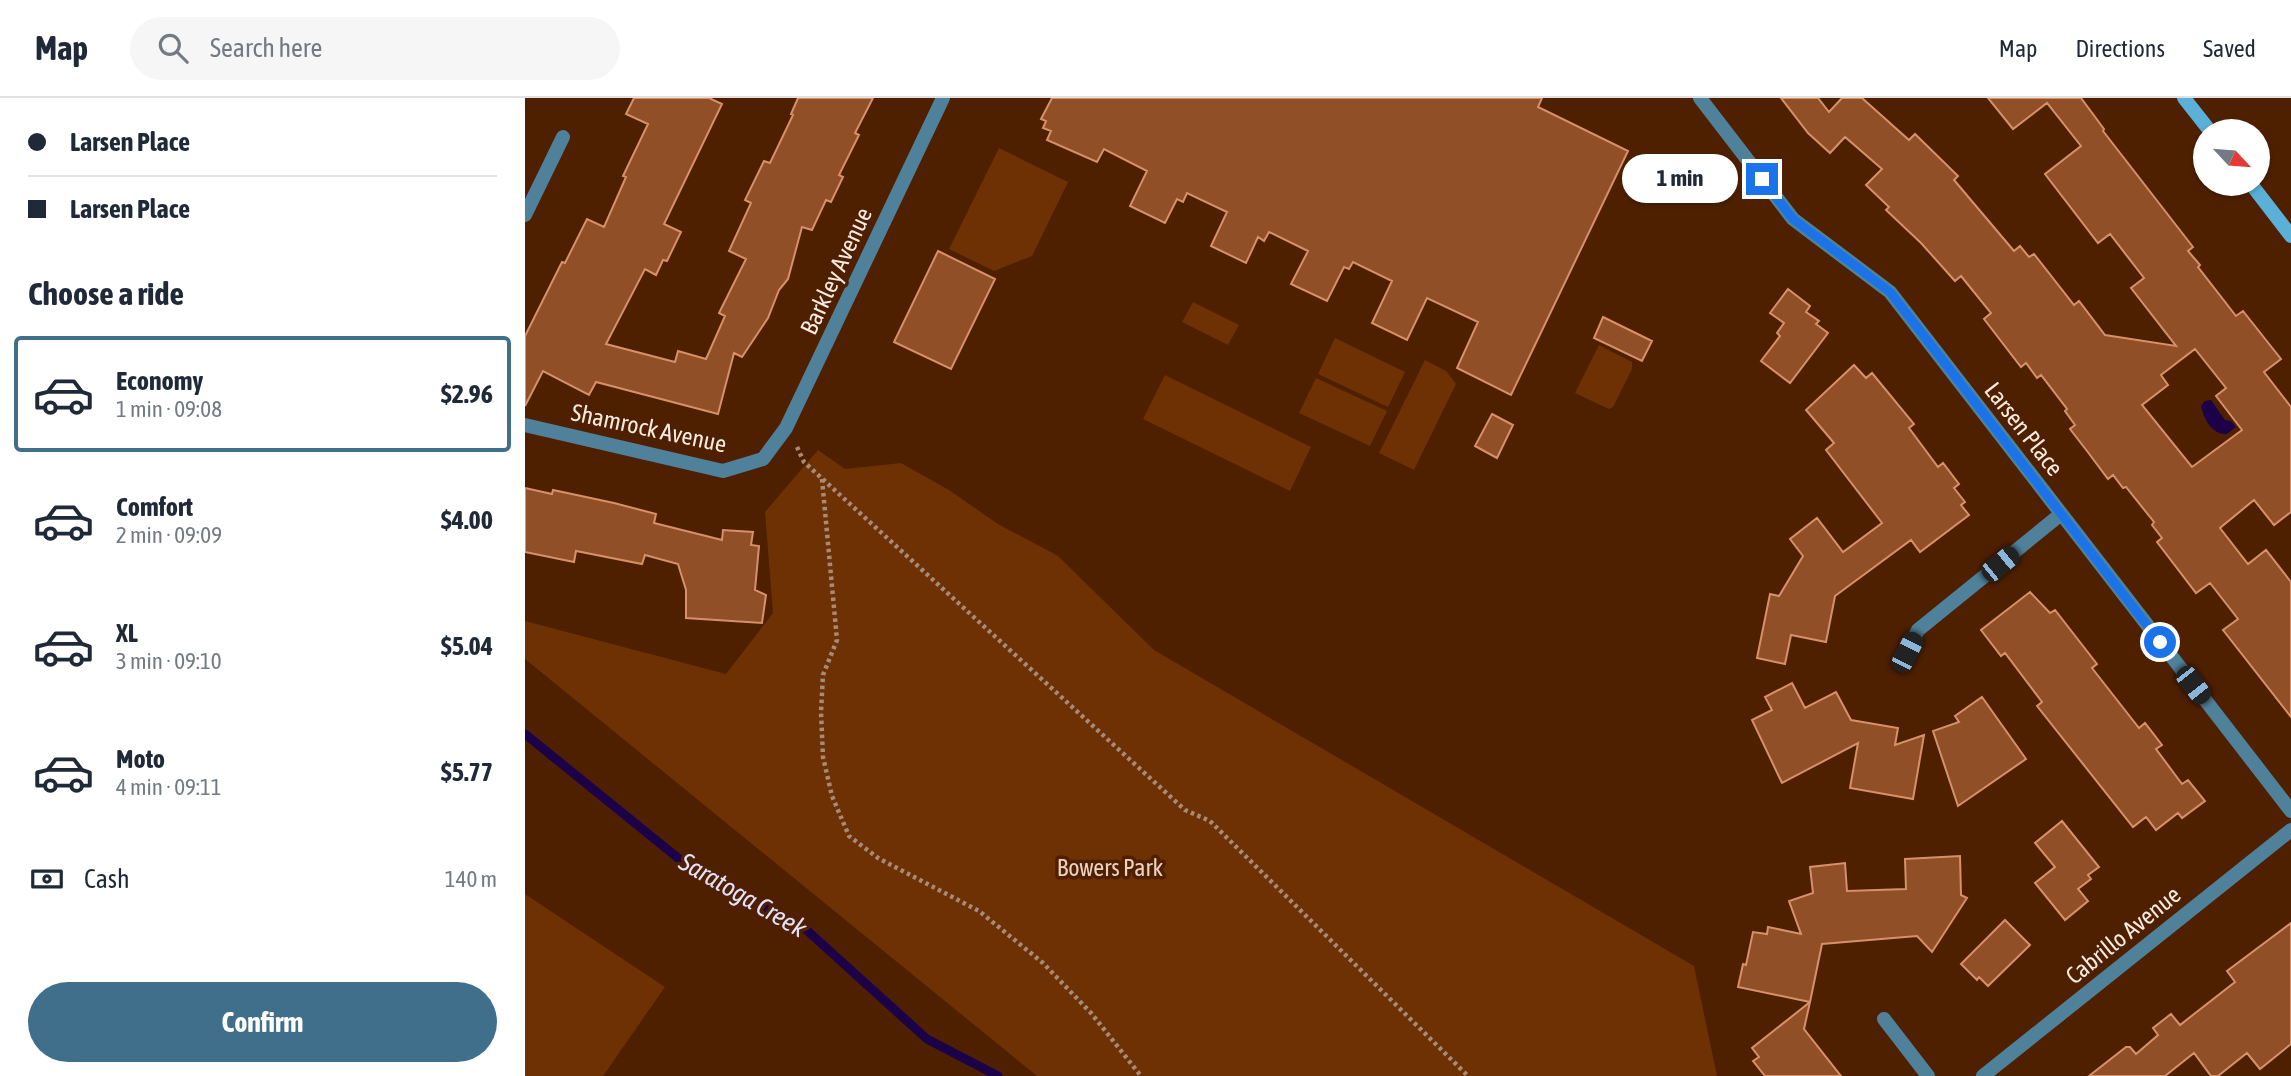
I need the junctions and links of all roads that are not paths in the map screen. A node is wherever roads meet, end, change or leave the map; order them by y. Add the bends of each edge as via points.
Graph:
1 (943, 98) edge
2 (1700, 98) edge
3 (2184, 98) edge
4 (2201, 119) edge
5 (563, 137) dead end
6 (2260, 196) edge
7 (525, 215) edge
8 (2291, 236) edge
9 (525, 425) edge
10 (763, 459) joint
11 (2061, 514) junction
12 (1907, 652) dead end
13 (2291, 811) edge
14 (2291, 830) edge
15 (1884, 1019) dead end
16 (1928, 1076) edge
17 (1983, 1076) edge

1 - 10 street, Barkley Avenue via 786,428
2 - 11 street, Larsen Place via 1793,219 1890,292
3 - 4 main road
5 - 7 street
6 - 8 main road
9 - 10 street, Shamrock Avenue via 723,471
11 - 12 street via 1918,630
11 - 13 street, Larsen Place
14 - 17 street, Cabrillo Avenue
15 - 16 street

